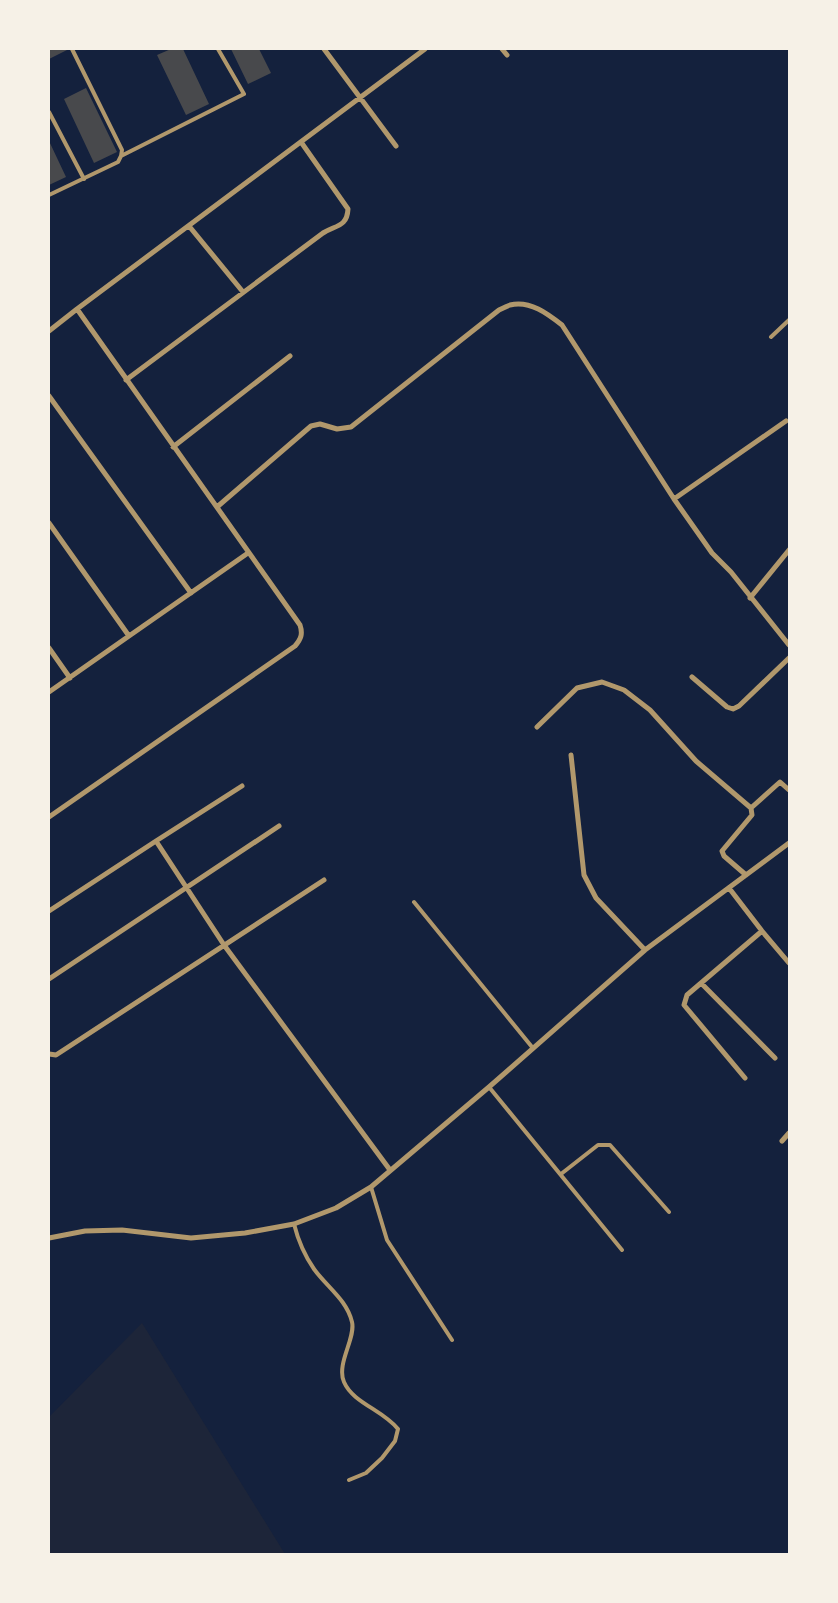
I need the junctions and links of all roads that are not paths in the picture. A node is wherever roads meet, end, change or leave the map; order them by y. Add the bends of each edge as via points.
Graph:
1 (72, 49) edge
2 (218, 49) edge
3 (324, 49) edge
4 (423, 49) edge
5 (502, 49) edge
6 (507, 55) dead end
7 (361, 97) junction
8 (49, 112) edge
9 (301, 142) junction
10 (396, 146) dead end
11 (121, 156) junction
12 (84, 179) junction
13 (49, 195) edge
14 (188, 226) junction
15 (243, 292) junction
16 (77, 309) junction
17 (789, 320) edge
18 (49, 331) edge
19 (771, 336) dead end
20 (290, 356) dead end
21 (126, 380) junction
22 (49, 396) edge
23 (786, 421) dead end
24 (173, 447) junction
25 (674, 499) junction
26 (217, 508) junction
27 (49, 523) edge
28 (789, 550) edge
29 (248, 553) junction
30 (191, 593) junction
31 (750, 598) junction
32 (129, 636) junction
33 (789, 645) edge
34 (49, 648) edge
35 (789, 658) edge
36 (692, 677) dead end
37 (70, 678) junction
38 (49, 692) edge
39 (537, 727) dead end
40 (571, 755) dead end
41 (242, 786) dead end
42 (789, 790) edge
43 (751, 808) junction
44 (49, 817) edge
45 (279, 826) dead end
46 (156, 841) junction
47 (789, 843) edge
48 (746, 875) junction
49 (324, 880) dead end
50 (186, 888) junction
51 (729, 888) junction
52 (414, 902) dead end
53 (49, 911) edge
54 (762, 930) junction
55 (224, 945) junction
56 (645, 950) junction
57 (789, 963) edge
58 (49, 979) edge
59 (701, 983) junction
60 (532, 1048) junction
61 (49, 1054) edge
62 (775, 1058) dead end
63 (745, 1078) dead end
64 (489, 1087) junction
65 (789, 1133) edge
66 (782, 1141) dead end
67 (390, 1170) junction
68 (561, 1174) junction
69 (371, 1187) junction
70 (669, 1212) dead end
71 (294, 1224) junction
72 (49, 1238) edge
73 (622, 1250) dead end
74 (452, 1340) dead end
75 (349, 1480) dead end

1 - 11 lane via 122,150
2 - 11 lane via 244,94
3 - 7 street
4 - 7 street
5 - 6 street
7 - 9 street
7 - 10 street
8 - 12 lane
9 - 14 street
9 - 15 street via 348,209 348,218
11 - 12 lane via 118,162
12 - 13 lane
14 - 15 street
14 - 16 street
15 - 21 street
16 - 18 street
16 - 21 street
17 - 19 lane
20 - 24 street
21 - 24 street
22 - 30 street
23 - 25 street
24 - 26 street
25 - 26 street via 562,325 544,311 511,304 499,310 351,427 311,426
25 - 31 street via 712,553
26 - 29 street
27 - 32 street
28 - 31 street
29 - 30 street
29 - 44 street via 300,625 302,631 296,646
30 - 32 street
31 - 33 street
32 - 37 street
34 - 37 street
35 - 36 street via 733,709
37 - 38 street
39 - 43 street via 577,688 602,682 624,690 650,710 696,761
40 - 56 street via 584,875 596,898
41 - 46 street
42 - 43 street via 780,782
43 - 48 street via 752,815 722,850 724,856
45 - 50 street
46 - 50 street
46 - 53 street
47 - 48 street
48 - 51 street
49 - 55 street
50 - 55 street
50 - 58 street
51 - 54 street
51 - 56 street
52 - 60 lane
54 - 57 street
54 - 59 street
55 - 61 street via 56,1055
55 - 67 street
56 - 60 street
59 - 62 street
59 - 63 street via 687,995 684,1005
60 - 64 street
64 - 67 street
64 - 68 lane
65 - 66 street
67 - 69 street
68 - 70 lane via 598,1144 610,1145
68 - 73 lane
69 - 71 street via 336,1208
69 - 74 lane via 387,1240
71 - 72 street via 245,1234 192,1238 122,1230 85,1231
71 - 75 lane via 314,1269 347,1308 353,1324 342,1367 343,1380 352,1394 392,1421 398,1429 395,1441 382,1458 366,1473

